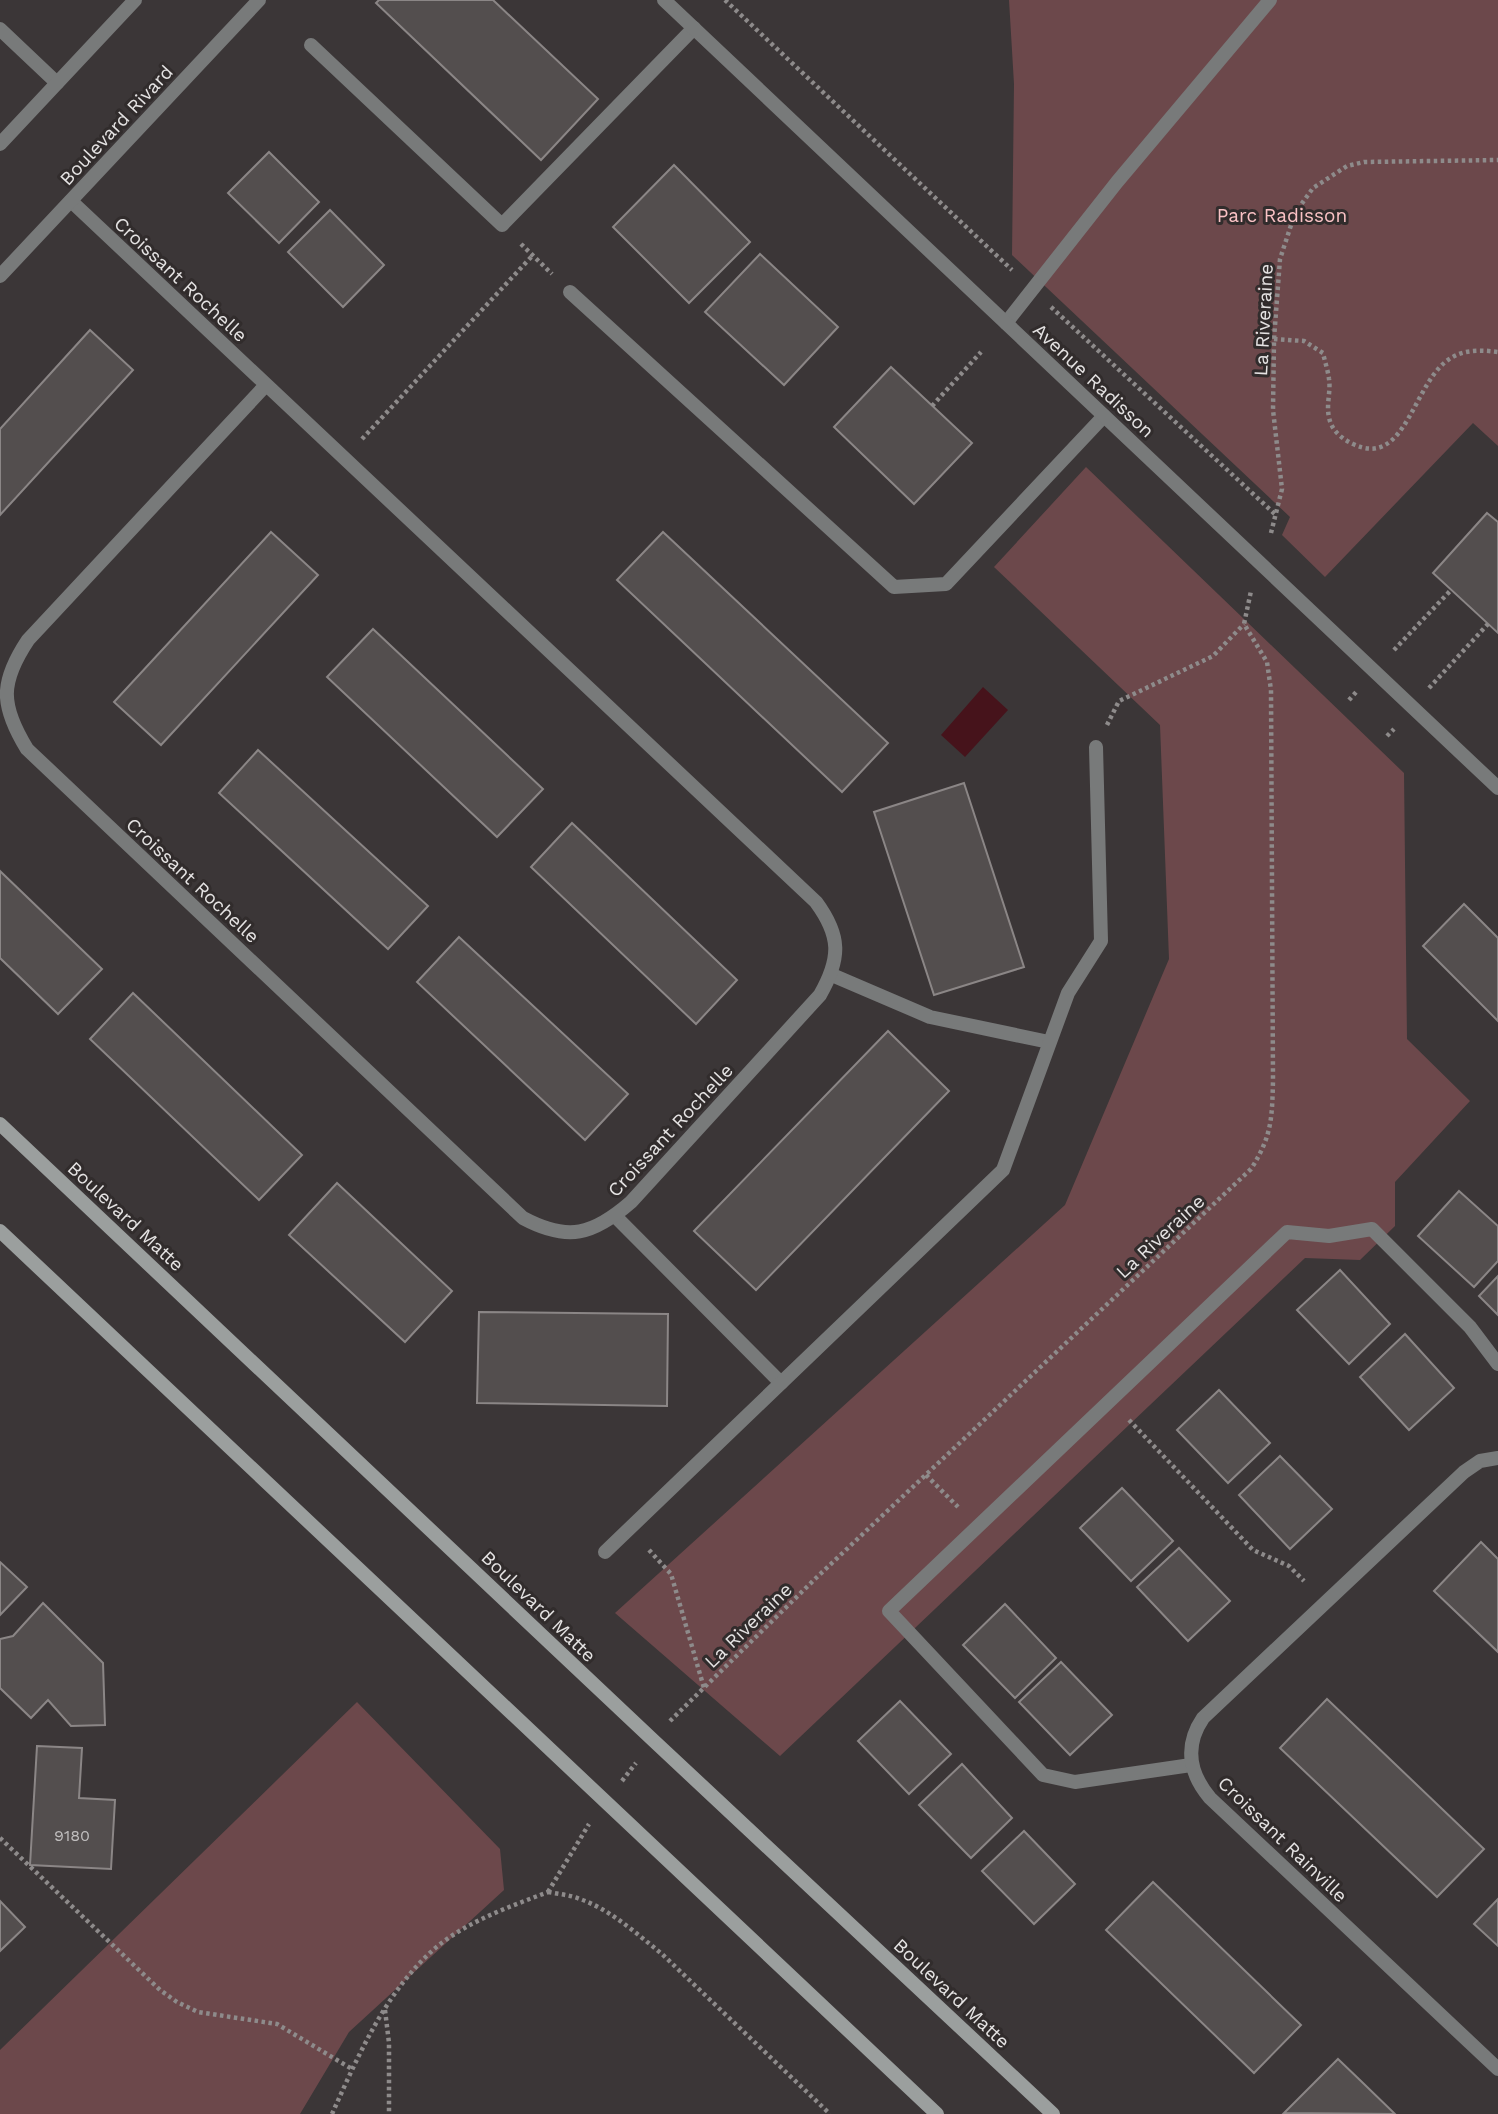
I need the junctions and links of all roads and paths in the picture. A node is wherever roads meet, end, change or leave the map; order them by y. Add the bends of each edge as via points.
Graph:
1 (135, 0) edge
2 (259, 0) edge
3 (664, 0) edge
4 (726, 0) edge
5 (1270, 0) edge
6 (0, 29) edge
7 (694, 29) junction
8 (310, 46) dead end
9 (57, 83) junction
10 (0, 144) edge
11 (1498, 160) edge
12 (71, 201) junction
13 (502, 225) junction
14 (533, 256) junction
15 (1010, 268) dead end
16 (0, 276) edge
17 (570, 292) joint
18 (1056, 312) dead end
19 (1006, 323) junction
20 (1274, 339) junction
21 (981, 352) dead end
22 (1498, 352) edge
23 (265, 386) junction
24 (932, 406) dead end
25 (1104, 416) junction
26 (1359, 437) dead end
27 (1359, 447) junction
28 (344, 459) junction
29 (1277, 516) junction
30 (1273, 527) dead end
31 (1451, 590) dead end
32 (1247, 604) dead end
33 (1244, 624) junction
34 (1488, 624) dead end
35 (1374, 671) junction
36 (1349, 700) dead end
37 (1412, 707) junction
38 (1387, 736) dead end
39 (1096, 747) joint
40 (1498, 788) edge
41 (832, 975) junction
42 (1049, 1042) junction
43 (0, 1124) edge
44 (615, 1216) junction
45 (0, 1231) edge
46 (1498, 1364) edge
47 (781, 1383) junction
48 (1126, 1417) dead end
49 (1498, 1455) edge
50 (926, 1475) junction
51 (977, 1527) junction
52 (629, 1528) junction
53 (605, 1552) dead end
54 (1304, 1581) dead end
55 (704, 1688) junction
56 (671, 1720) dead end
57 (640, 1758) dead end
58 (1191, 1765) junction
59 (621, 1783) dead end
60 (591, 1822) dead end
61 (0, 1838) edge
62 (548, 1892) junction
63 (385, 2009) junction
64 (1498, 2068) edge
65 (352, 2070) junction
66 (332, 2114) edge
67 (389, 2114) edge
68 (830, 2114) edge
69 (937, 2114) edge
70 (1053, 2114) edge

1 - 9 street
2 - 12 street, Boulevard Rivard
3 - 7 street, Avenue Radisson
4 - 15 path
5 - 19 street
6 - 9 street
7 - 13 street
7 - 19 street, Avenue Radisson
8 - 13 street
9 - 10 street
11 - 20 path, La Riveraine via 1364,162 1347,166 1313,188 1295,213 1280,259
12 - 16 street, Boulevard Rivard
12 - 23 street, Croissant Rochelle
13 - 14 path
14 - 17 path
14 - 28 path
17 - 25 street via 894,587 946,584
18 - 29 path, Avenue Radisson
19 - 25 street, Avenue Radisson
20 - 27 path via 1304,341 1326,352 1329,418 1341,439
20 - 29 path, La Riveraine via 1273,411 1282,489
21 - 24 path
22 - 27 path via 1466,352 1431,372 1400,433 1385,446
23 - 28 street, Croissant Rochelle
23 - 44 street, Croissant Rochelle via 12,660 4,682 6,709 15,731 27,749 523,1218 544,1230 569,1234
25 - 35 street, Avenue Radisson
26 - 27 path
28 - 41 street, Croissant Rochelle via 816,902 830,921 835,939
29 - 30 path, La Riveraine
31 - 35 path
32 - 33 path
33 - 39 path via 1213,656 1119,701
33 - 50 path, La Riveraine via 1267,662 1270,690 1273,1081 1266,1141 1251,1169
34 - 37 path
35 - 36 path
35 - 37 street, Avenue Radisson
37 - 38 path
37 - 40 street, Avenue Radisson
39 - 42 street via 1101,942 1068,993
41 - 42 street via 930,1017
41 - 44 street, Croissant Rochelle via 805,1014
42 - 47 street via 1003,1170
43 - 70 main road, Boulevard Matte
44 - 47 street
45 - 69 main road
46 - 51 street via 1470,1327 1372,1229 1329,1236 1287,1232
47 - 52 street
48 - 54 path via 1253,1550 1289,1566
49 - 58 street via 1464,1472 1203,1718 1191,1741
50 - 51 path
50 - 55 path, La Riveraine
51 - 58 street via 889,1611 1043,1775 1075,1782
52 - 53 street
52 - 55 path via 671,1574
55 - 56 path, La Riveraine
57 - 59 path
58 - 64 street, Croissant Rainville via 1210,1798
60 - 62 path
61 - 65 path via 177,2002 198,2012 277,2024
62 - 63 path via 484,1917 434,1948 403,1981
62 - 68 path via 579,1898 632,1930
63 - 65 path
63 - 67 path
65 - 66 path

